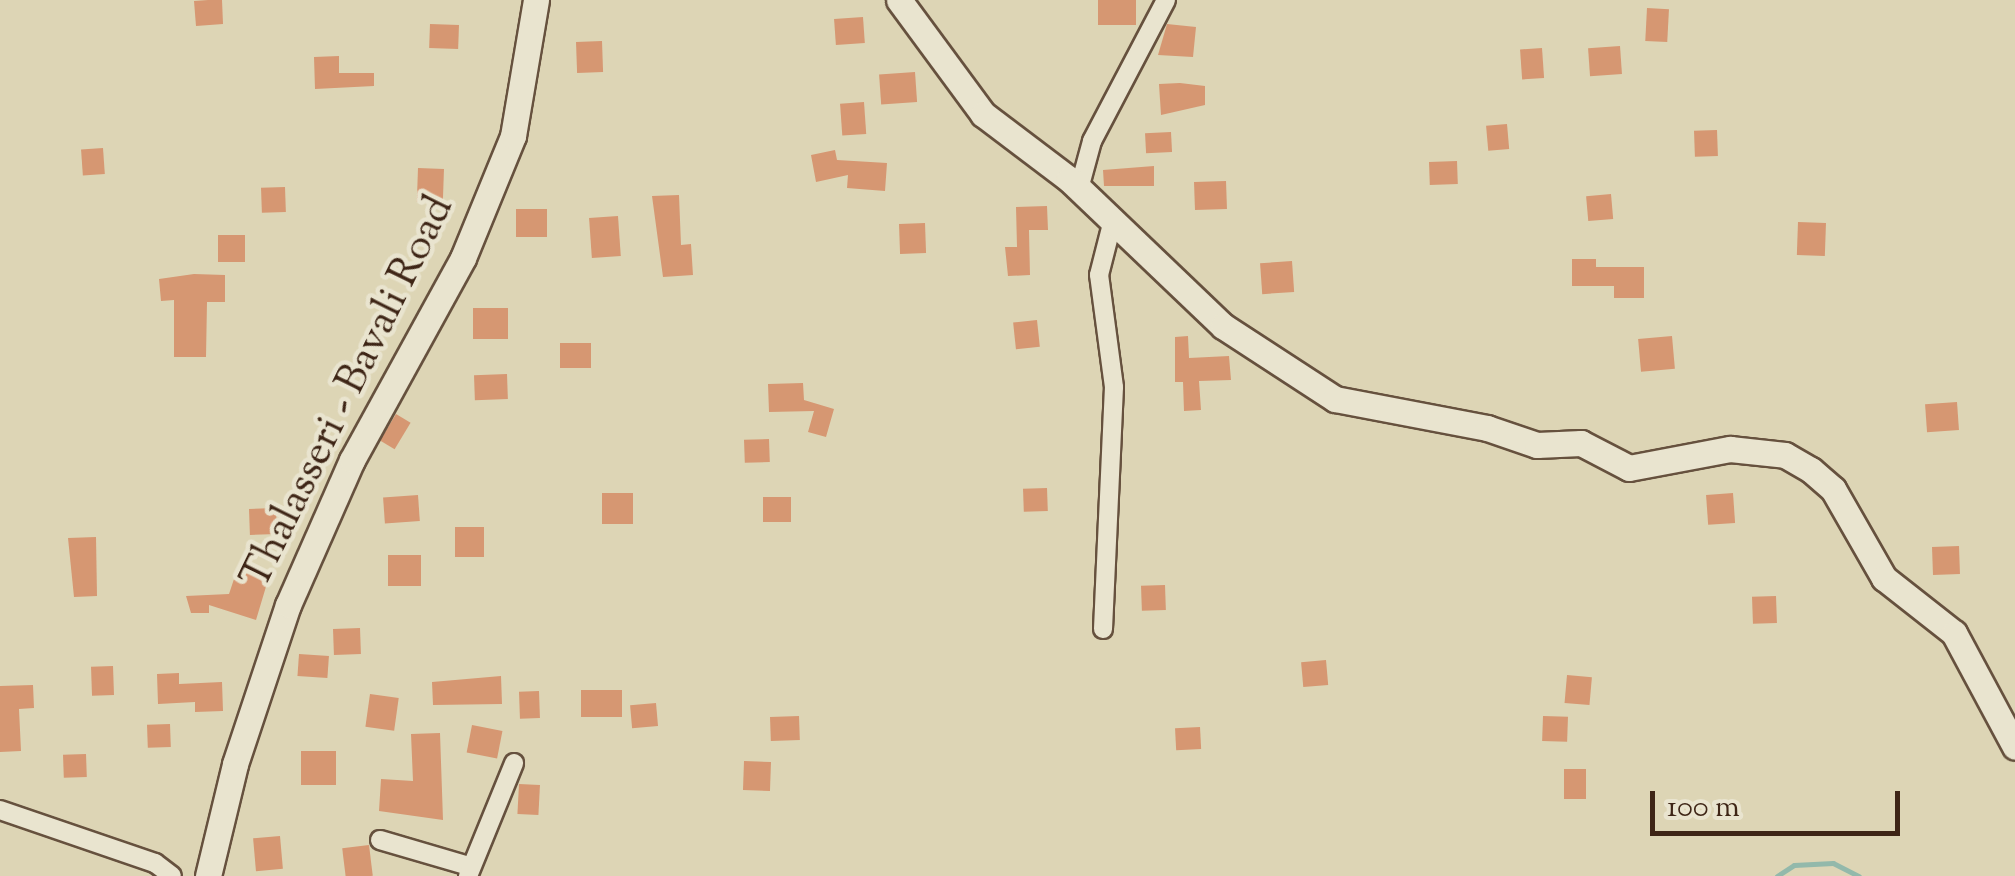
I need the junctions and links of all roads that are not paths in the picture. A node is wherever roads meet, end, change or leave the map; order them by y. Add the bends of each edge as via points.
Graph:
1 (536, 0) edge
2 (898, 0) edge
3 (1166, 0) edge
4 (1079, 189) junction
5 (1113, 220) junction
6 (1104, 629) dead end
7 (2015, 747) edge
8 (514, 763) dead end
9 (0, 810) edge
10 (380, 840) dead end
11 (468, 871) edge
12 (172, 876) edge
13 (208, 876) edge

1 - 13 street, Thalasseri - Bavali Road via 513,136 463,258 352,460 288,605 235,764
2 - 4 street via 983,114
3 - 4 street via 1092,141
4 - 5 street
5 - 6 street via 1099,275 1114,387
5 - 7 street via 1223,326 1335,399 1487,428 1537,445 1580,443 1629,468 1730,450 1785,456 1810,470 1833,489 1884,578 1954,633
8 - 11 street
9 - 12 street via 155,863
10 - 11 street

